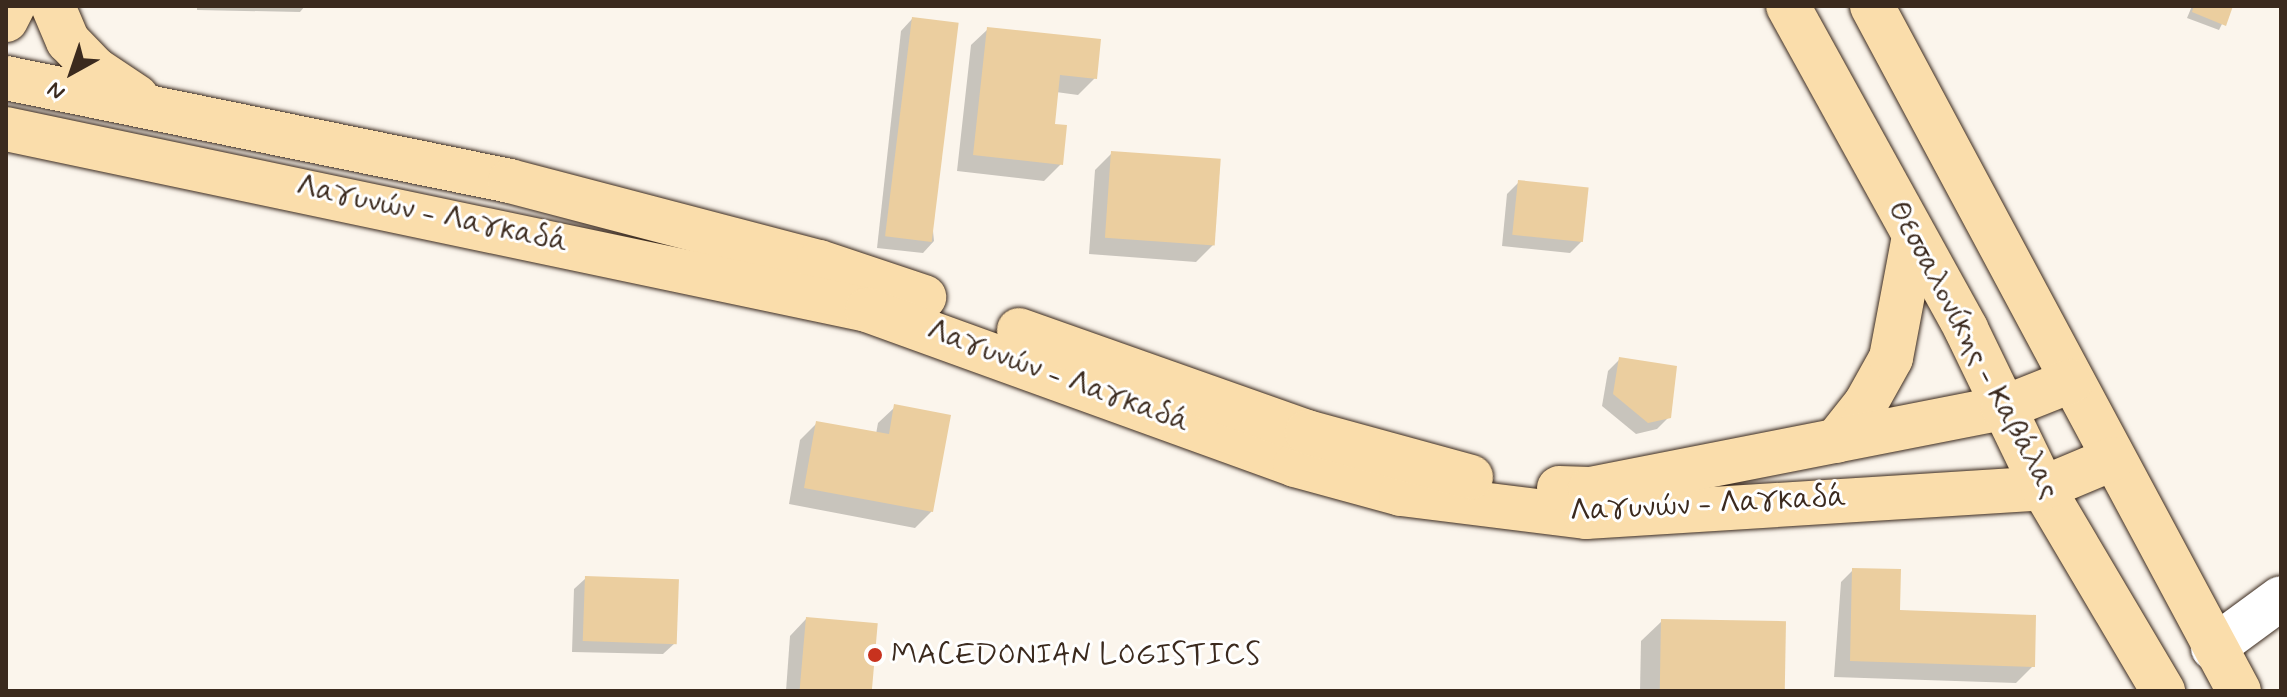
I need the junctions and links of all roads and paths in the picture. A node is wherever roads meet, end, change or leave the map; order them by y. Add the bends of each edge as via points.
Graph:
1 (13, 6) edge
2 (53, 6) edge
3 (1788, 6) edge
4 (1872, 6) edge
5 (6, 20) edge
6 (6, 78) edge
7 (160, 108) junction
8 (6, 129) edge
9 (77, 142) junction
10 (6, 156) edge
11 (1914, 236) junction
12 (2071, 381) junction
13 (2003, 408) junction
14 (1836, 441) junction
15 (2112, 459) junction
16 (2043, 488) junction
17 (2281, 598) edge
18 (2213, 648) junction
19 (2163, 691) edge
20 (2239, 691) edge

1 - 5 main road
2 - 7 main road via 68,41 95,69
3 - 11 main road, Θεσσαλονίκης - Καβάλας
4 - 12 main road
6 - 7 main road, Λαγυνών - Λαγκαδά
7 - 14 main road, Λαγυνών - Λαγκαδά via 510,181 819,262 1307,432 1462,476 1527,487 1590,489
8 - 9 main road, Λαγυνών - Λαγκαδά
9 - 10 main road
9 - 16 main road, Λαγυνών - Λαγκαδά via 867,310 1295,465 1401,494 1586,517
11 - 13 main road, Θεσσαλονίκης - Καβάλας
11 - 14 main road via 1891,358 1866,403
12 - 13 main road, Λαγυνών - Λαγκαδά
12 - 15 main road
13 - 14 main road, Λαγυνών - Λαγκαδά
13 - 16 main road, Θεσσαλονίκης - Καβάλας
15 - 16 main road, Λαγυνών - Λαγκαδά
15 - 18 main road
16 - 19 main road, Θεσσαλονίκης - Καβάλας
17 - 18 street
18 - 20 main road

